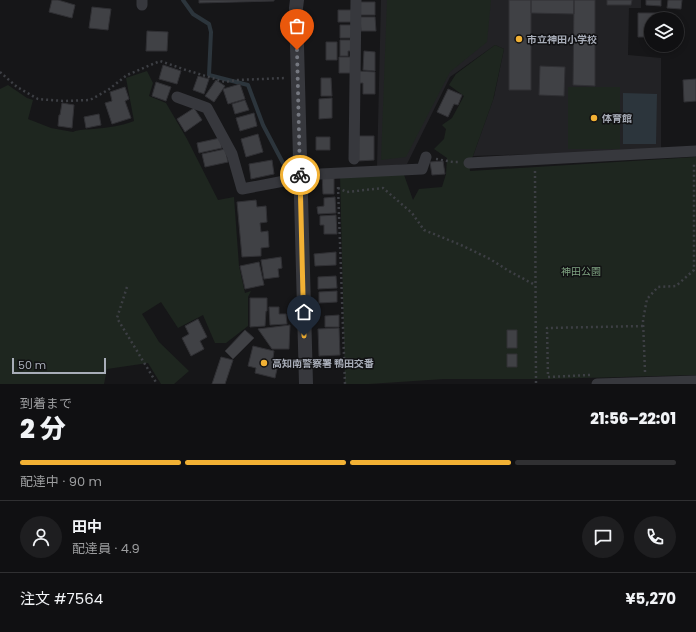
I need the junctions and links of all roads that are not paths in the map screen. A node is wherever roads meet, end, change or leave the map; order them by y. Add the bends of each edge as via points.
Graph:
1 (297, 0) edge
2 (356, 0) edge
3 (177, 97) dead end
4 (695, 151) edge
5 (426, 157) road end
6 (354, 159) dead end
7 (470, 163) road end
8 (300, 176) junction
9 (595, 380) edge
10 (696, 381) edge
11 (673, 383) edge
12 (306, 384) edge

1 - 8 street
2 - 6 street
3 - 8 street via 207,108 232,154 242,189
4 - 7 street
5 - 8 street via 422,169
8 - 12 street
9 - 11 street
10 - 11 street

